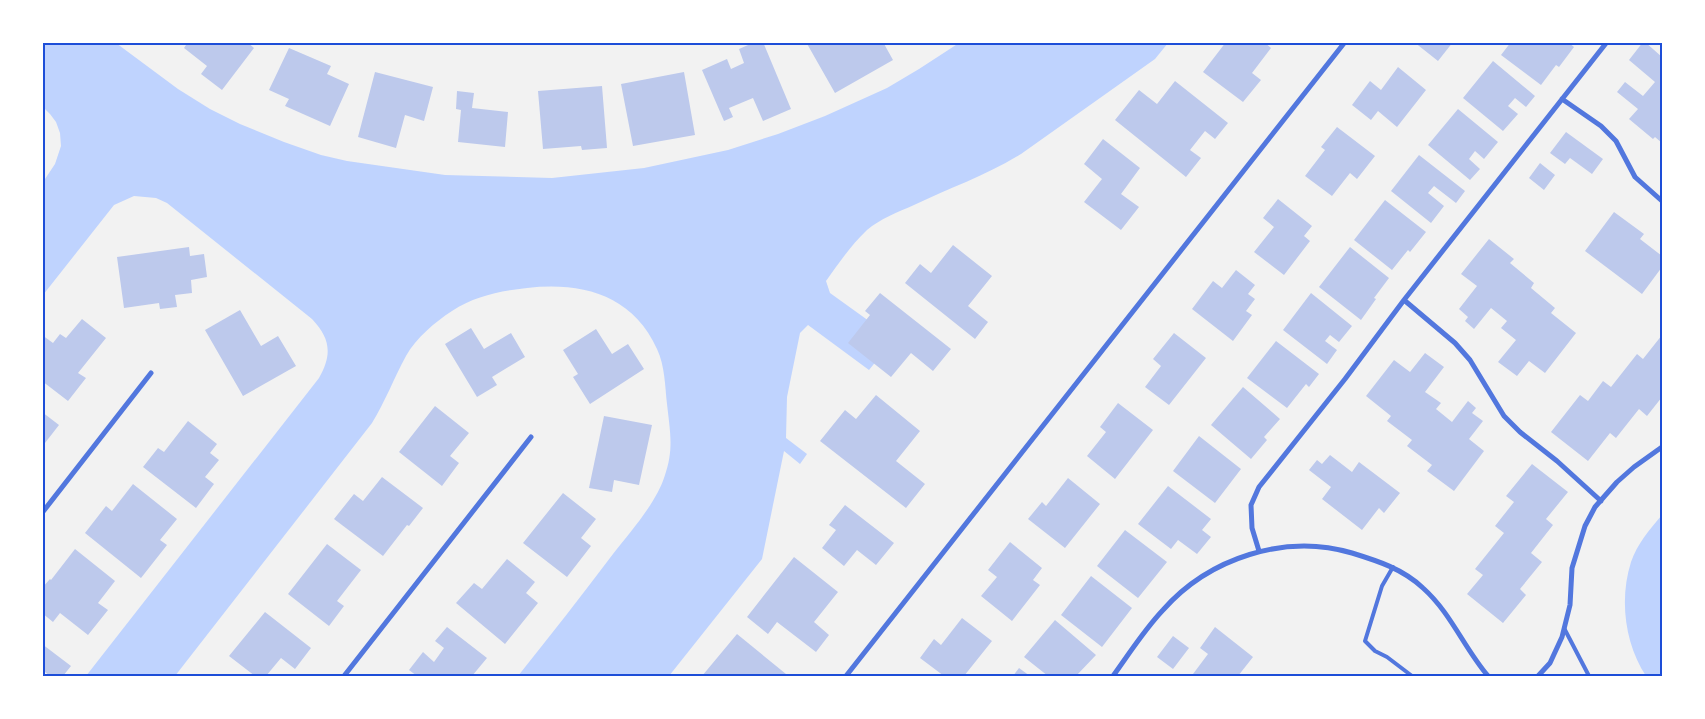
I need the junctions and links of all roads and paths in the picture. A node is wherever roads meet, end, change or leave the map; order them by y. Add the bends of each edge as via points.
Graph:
1 (1344, 42) edge
2 (1606, 42) edge
3 (1562, 99) junction
4 (1662, 201) edge
5 (1404, 300) junction
6 (151, 373) dead end
7 (531, 437) dead end
8 (1662, 447) edge
9 (1601, 500) junction
10 (42, 513) edge
11 (1259, 551) junction
12 (1393, 567) junction
13 (1564, 628) junction
14 (344, 676) edge
15 (846, 676) edge
16 (1112, 676) edge
17 (1412, 676) edge
18 (1488, 676) edge
19 (1538, 676) edge
20 (1589, 676) edge

1 - 15 street
2 - 3 street
3 - 4 street via 1602,126 1616,142 1635,178
3 - 5 street
5 - 9 street via 1465,354 1504,416
5 - 11 street via 1260,487 1251,506 1252,528
6 - 10 street
7 - 14 street
8 - 9 street via 1634,467
9 - 13 street via 1585,526 1572,568 1570,605
11 - 12 street via 1312,545 1337,548
11 - 16 street via 1220,566 1181,592 1158,616
12 - 17 lane via 1382,586 1365,641 1375,652
12 - 18 street via 1423,587 1439,604
13 - 19 street via 1550,663
13 - 20 lane

